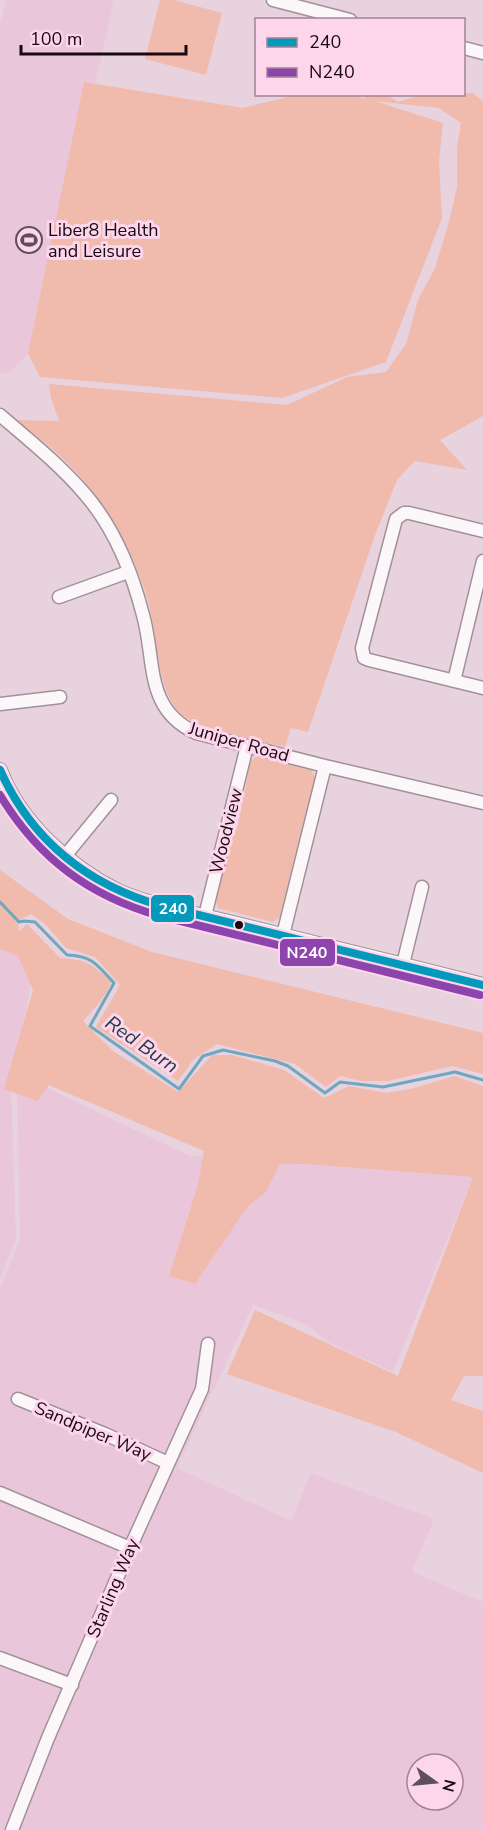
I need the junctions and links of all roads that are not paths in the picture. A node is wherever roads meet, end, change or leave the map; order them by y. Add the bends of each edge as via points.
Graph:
1 (273, 0) edge
2 (342, 18) edge
3 (465, 48) edge
4 (483, 53) edge
5 (0, 415) edge
6 (483, 531) edge
7 (483, 561) edge
8 (128, 572) junction
9 (59, 597) dead end
10 (454, 681) junction
11 (483, 688) edge
12 (60, 697) dead end
13 (0, 704) edge
14 (247, 746) junction
15 (325, 766) junction
16 (0, 770) edge
17 (111, 800) dead end
18 (483, 803) edge
19 (65, 856) junction
20 (422, 887) dead end
21 (205, 916) junction
22 (283, 935) junction
23 (403, 964) junction
24 (483, 985) edge
25 (208, 1344) dead end
26 (18, 1399) dead end
27 (168, 1463) junction
28 (0, 1493) edge
29 (130, 1548) junction
30 (0, 1658) edge
31 (72, 1684) junction
32 (12, 1830) edge

1 - 2 street
3 - 4 street
5 - 8 street, Juniper Road via 85,494 111,532
6 - 10 street via 409,513 396,519 362,648 364,658 369,660
7 - 10 street
8 - 9 street
8 - 14 street, Juniper Road via 144,615 158,697 165,708 183,727
10 - 11 street
12 - 13 street
14 - 15 street, Juniper Road
14 - 21 street, Woodview
15 - 18 street, Juniper Road
15 - 22 street
16 - 19 street via 32,824
17 - 19 street
19 - 21 street via 119,891
20 - 23 street
21 - 22 street
22 - 23 street
23 - 24 street
25 - 27 street, Starling Way via 202,1389
26 - 27 street, Sandpiper Way
27 - 29 street, Starling Way
28 - 29 street
29 - 31 street, Starling Way
30 - 31 street
31 - 32 street, Starling Way

